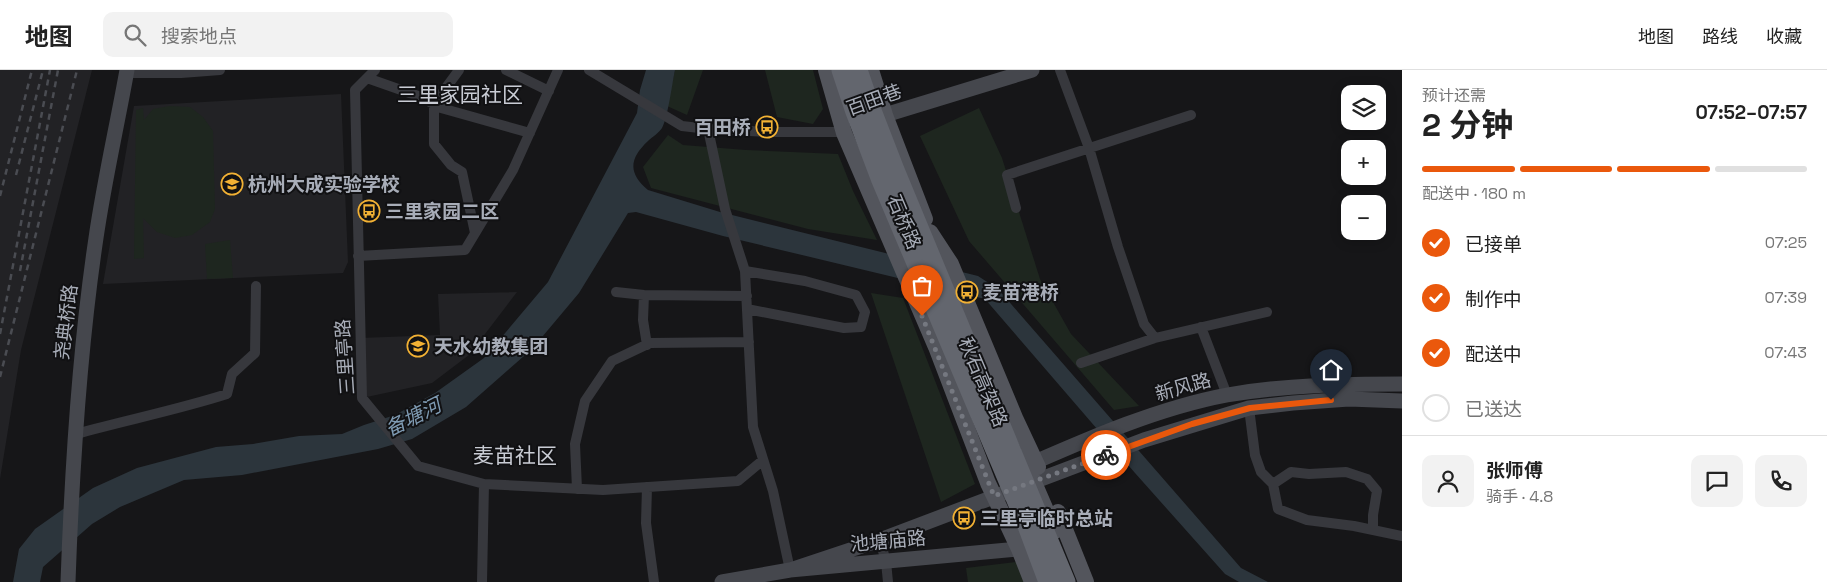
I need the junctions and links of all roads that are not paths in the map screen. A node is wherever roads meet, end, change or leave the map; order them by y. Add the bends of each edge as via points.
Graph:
1 (220, 70) edge
2 (375, 70) edge
3 (459, 70) edge
4 (506, 70) edge
5 (558, 70) edge
6 (589, 70) edge
7 (826, 70) edge
8 (841, 70) edge
9 (858, 70) edge
10 (871, 70) edge
11 (1032, 70) edge
12 (1060, 70) edge
13 (127, 71) edge
14 (367, 78) junction
15 (549, 91) junction
16 (434, 104) junction
17 (885, 115) junction
18 (1191, 115) dead end
19 (708, 130) junction
20 (844, 133) junction
21 (530, 134) junction
22 (1089, 148) junction
23 (1016, 208) dead end
24 (475, 233) junction
25 (358, 256) junction
26 (745, 271) junction
27 (256, 286) dead end
28 (616, 292) dead end
29 (644, 295) junction
30 (746, 296) junction
31 (747, 310) junction
32 (1267, 312) dead end
33 (1202, 327) junction
34 (1155, 338) junction
35 (749, 342) junction
36 (647, 345) junction
37 (1081, 363) dead end
38 (1402, 384) edge
39 (1227, 395) junction
40 (1402, 400) edge
41 (1250, 408) junction
42 (76, 434) junction
43 (764, 460) junction
44 (1031, 464) junction
45 (1040, 481) junction
46 (484, 484) junction
47 (1273, 484) junction
48 (647, 487) junction
49 (577, 489) junction
50 (991, 490) junction
51 (1373, 530) junction
52 (1056, 535) junction
53 (1402, 536) edge
54 (880, 540) junction
55 (1019, 549) junction
56 (886, 562) junction
57 (790, 570) junction
58 (68, 582) edge
59 (482, 582) edge
60 (654, 582) edge
61 (722, 582) edge
62 (888, 582) edge
63 (1032, 582) edge
64 (1048, 582) edge
65 (1066, 582) edge
66 (1075, 582) edge
67 (1086, 582) edge

1 - 13 street via 181,73
2 - 14 street, 三里亭路
3 - 16 street
4 - 15 street
5 - 15 street
6 - 19 street, 百田巷 via 682,126
7 - 20 main road, 石桥路
8 - 64 highway, 秋石高架路, bridge via 880,178
9 - 65 highway, 秋石高架路, bridge via 895,170
10 - 17 main road, 石桥路
11 - 17 street, 百田巷
12 - 22 street
13 - 42 street, 尧典桥路 via 96,237
14 - 16 street
14 - 25 street, 三里亭路 via 355,90
15 - 21 street
16 - 21 street
16 - 24 street via 434,144 450,165 462,172
17 - 20 street, 百田巷
17 - 44 main road, 石桥路 via 930,232 948,266
18 - 22 street
19 - 20 street, 百田巷
19 - 26 street via 725,210
20 - 50 main road, 石桥路 via 913,294
21 - 24 street via 513,170
22 - 23 street via 1007,175
22 - 34 street via 1144,324
24 - 25 street via 465,250
25 - 46 street, 三里亭路 via 362,398 418,466
26 - 30 street
26 - 31 street via 805,281 856,295 865,312 861,327 844,328
27 - 42 street via 256,353 232,374 227,394
28 - 29 street
29 - 30 street
29 - 36 street
30 - 31 street
31 - 35 street
32 - 33 street
33 - 34 street
33 - 39 street
34 - 37 street
35 - 36 street
35 - 43 street via 753,427
36 - 49 street via 612,361 585,401 575,444
38 - 39 street, 新风路 via 1348,384
39 - 44 street, 新风路 via 1124,426
40 - 41 street, 新风路 via 1349,399
41 - 45 street, 新风路 via 1138,442
41 - 47 street via 1255,455 1261,472
42 - 58 street, 尧典桥路
43 - 48 street, 三里亭路 via 738,481
43 - 57 street
44 - 45 main road, 石桥路
44 - 50 street, 新风路
45 - 50 street, 新风路
45 - 52 main road, 石桥路
45 - 67 main road
46 - 49 street, 三里亭路
46 - 59 street
47 - 51 street via 1278,509 1307,520
47 - 51 street via 1291,472 1346,472 1367,479 1377,491
48 - 49 street, 三里亭路
48 - 60 street via 646,523
50 - 54 street
50 - 55 main road, 石桥路
51 - 53 street
52 - 55 street, 池塘庙路
52 - 66 main road, 石桥路
54 - 56 street
54 - 57 street
55 - 56 street, 池塘庙路
55 - 63 main road, 石桥路
56 - 57 street, 池塘庙路
56 - 62 street
57 - 61 street, 池塘庙路

